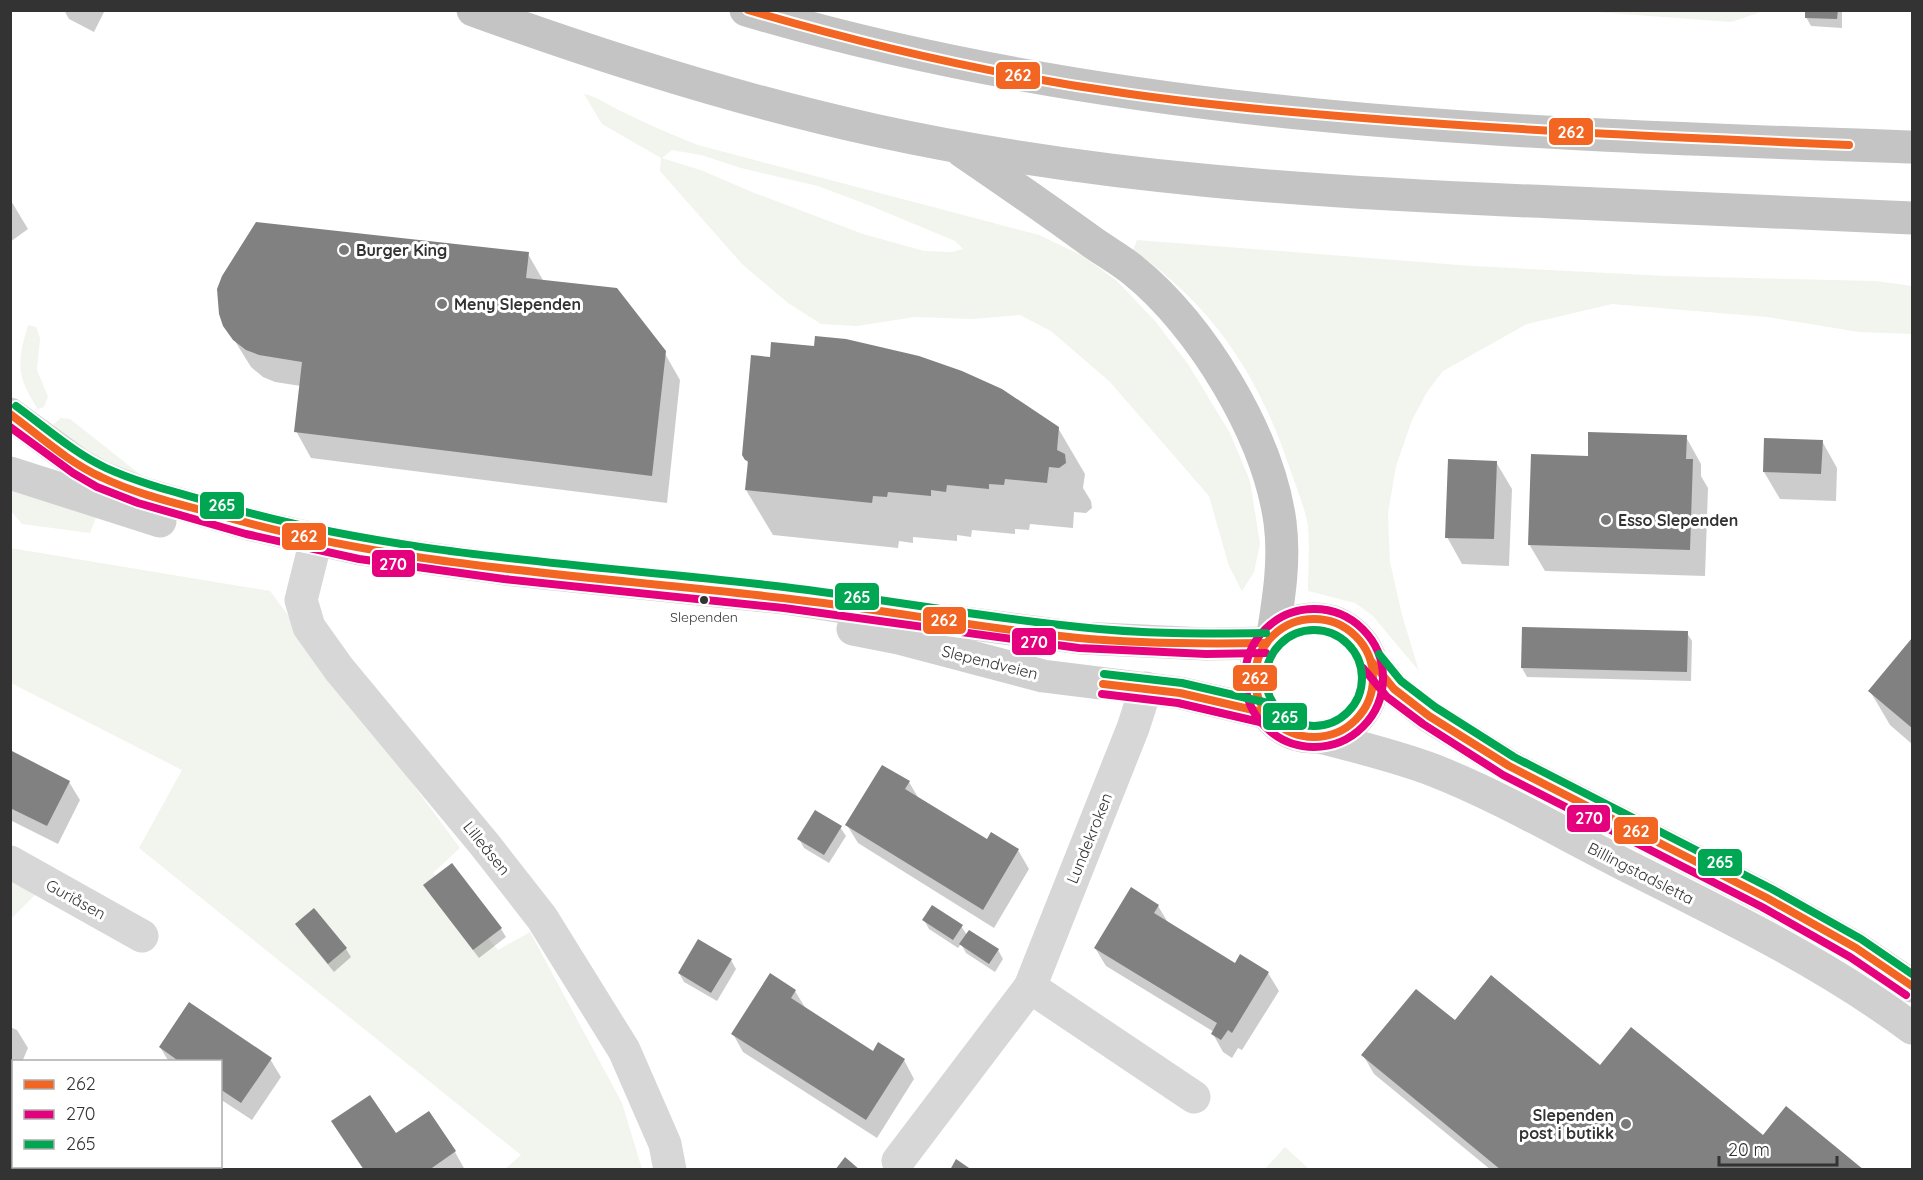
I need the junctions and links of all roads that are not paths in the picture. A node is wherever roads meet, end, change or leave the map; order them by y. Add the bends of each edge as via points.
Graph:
1 (474, 10) edge
2 (746, 10) edge
3 (953, 145) junction
4 (1912, 147) edge
5 (1903, 222) edge
6 (10, 414) edge
7 (10, 473) edge
8 (314, 551) junction
9 (1269, 639) junction
10 (1371, 661) junction
11 (1146, 688) junction
12 (1266, 713) junction
13 (1320, 737) junction
14 (10, 862) edge
15 (142, 936) dead end
16 (1912, 986) edge
17 (1030, 987) junction
18 (1912, 1028) edge
19 (1194, 1097) dead end
20 (898, 1161) dead end
21 (670, 1170) edge

1 - 3 highway via 608,57 740,97
2 - 4 highway via 808,29 984,70 1212,105 1492,128
3 - 5 highway via 1213,182
3 - 9 highway via 1134,271 1178,314 1210,357 1248,423 1274,491 1282,560 1280,591
6 - 8 main road, Slependveien via 101,477 172,503 248,524
7 - 8 main road, Slependveien via 180,527
8 - 9 main road, Slependveien via 430,559 785,598 1080,638 1206,644
8 - 11 main road, Slependveien via 356,569 766,615 899,638 1043,676
8 - 21 street, Lilleåsen via 301,600 309,627 542,918 624,1050 665,1144
9 - 10 main road via 1290,624 1309,619 1329,621 1347,629 1362,643
9 - 12 main road via 1260,652 1255,686 1259,704
10 - 13 main road via 1369,702 1357,719 1340,732
10 - 16 main road via 1394,689 1429,716 1509,766 1767,898 1856,948
11 - 12 main road, Slependveien
11 - 17 street, Lundekroken
12 - 13 main road via 1281,727 1300,736
13 - 18 main road, Billingstadsletta via 1436,771 1490,796 1754,930 1837,977
14 - 15 street, Guriåsen
17 - 19 street
17 - 20 street, Lundekroken

